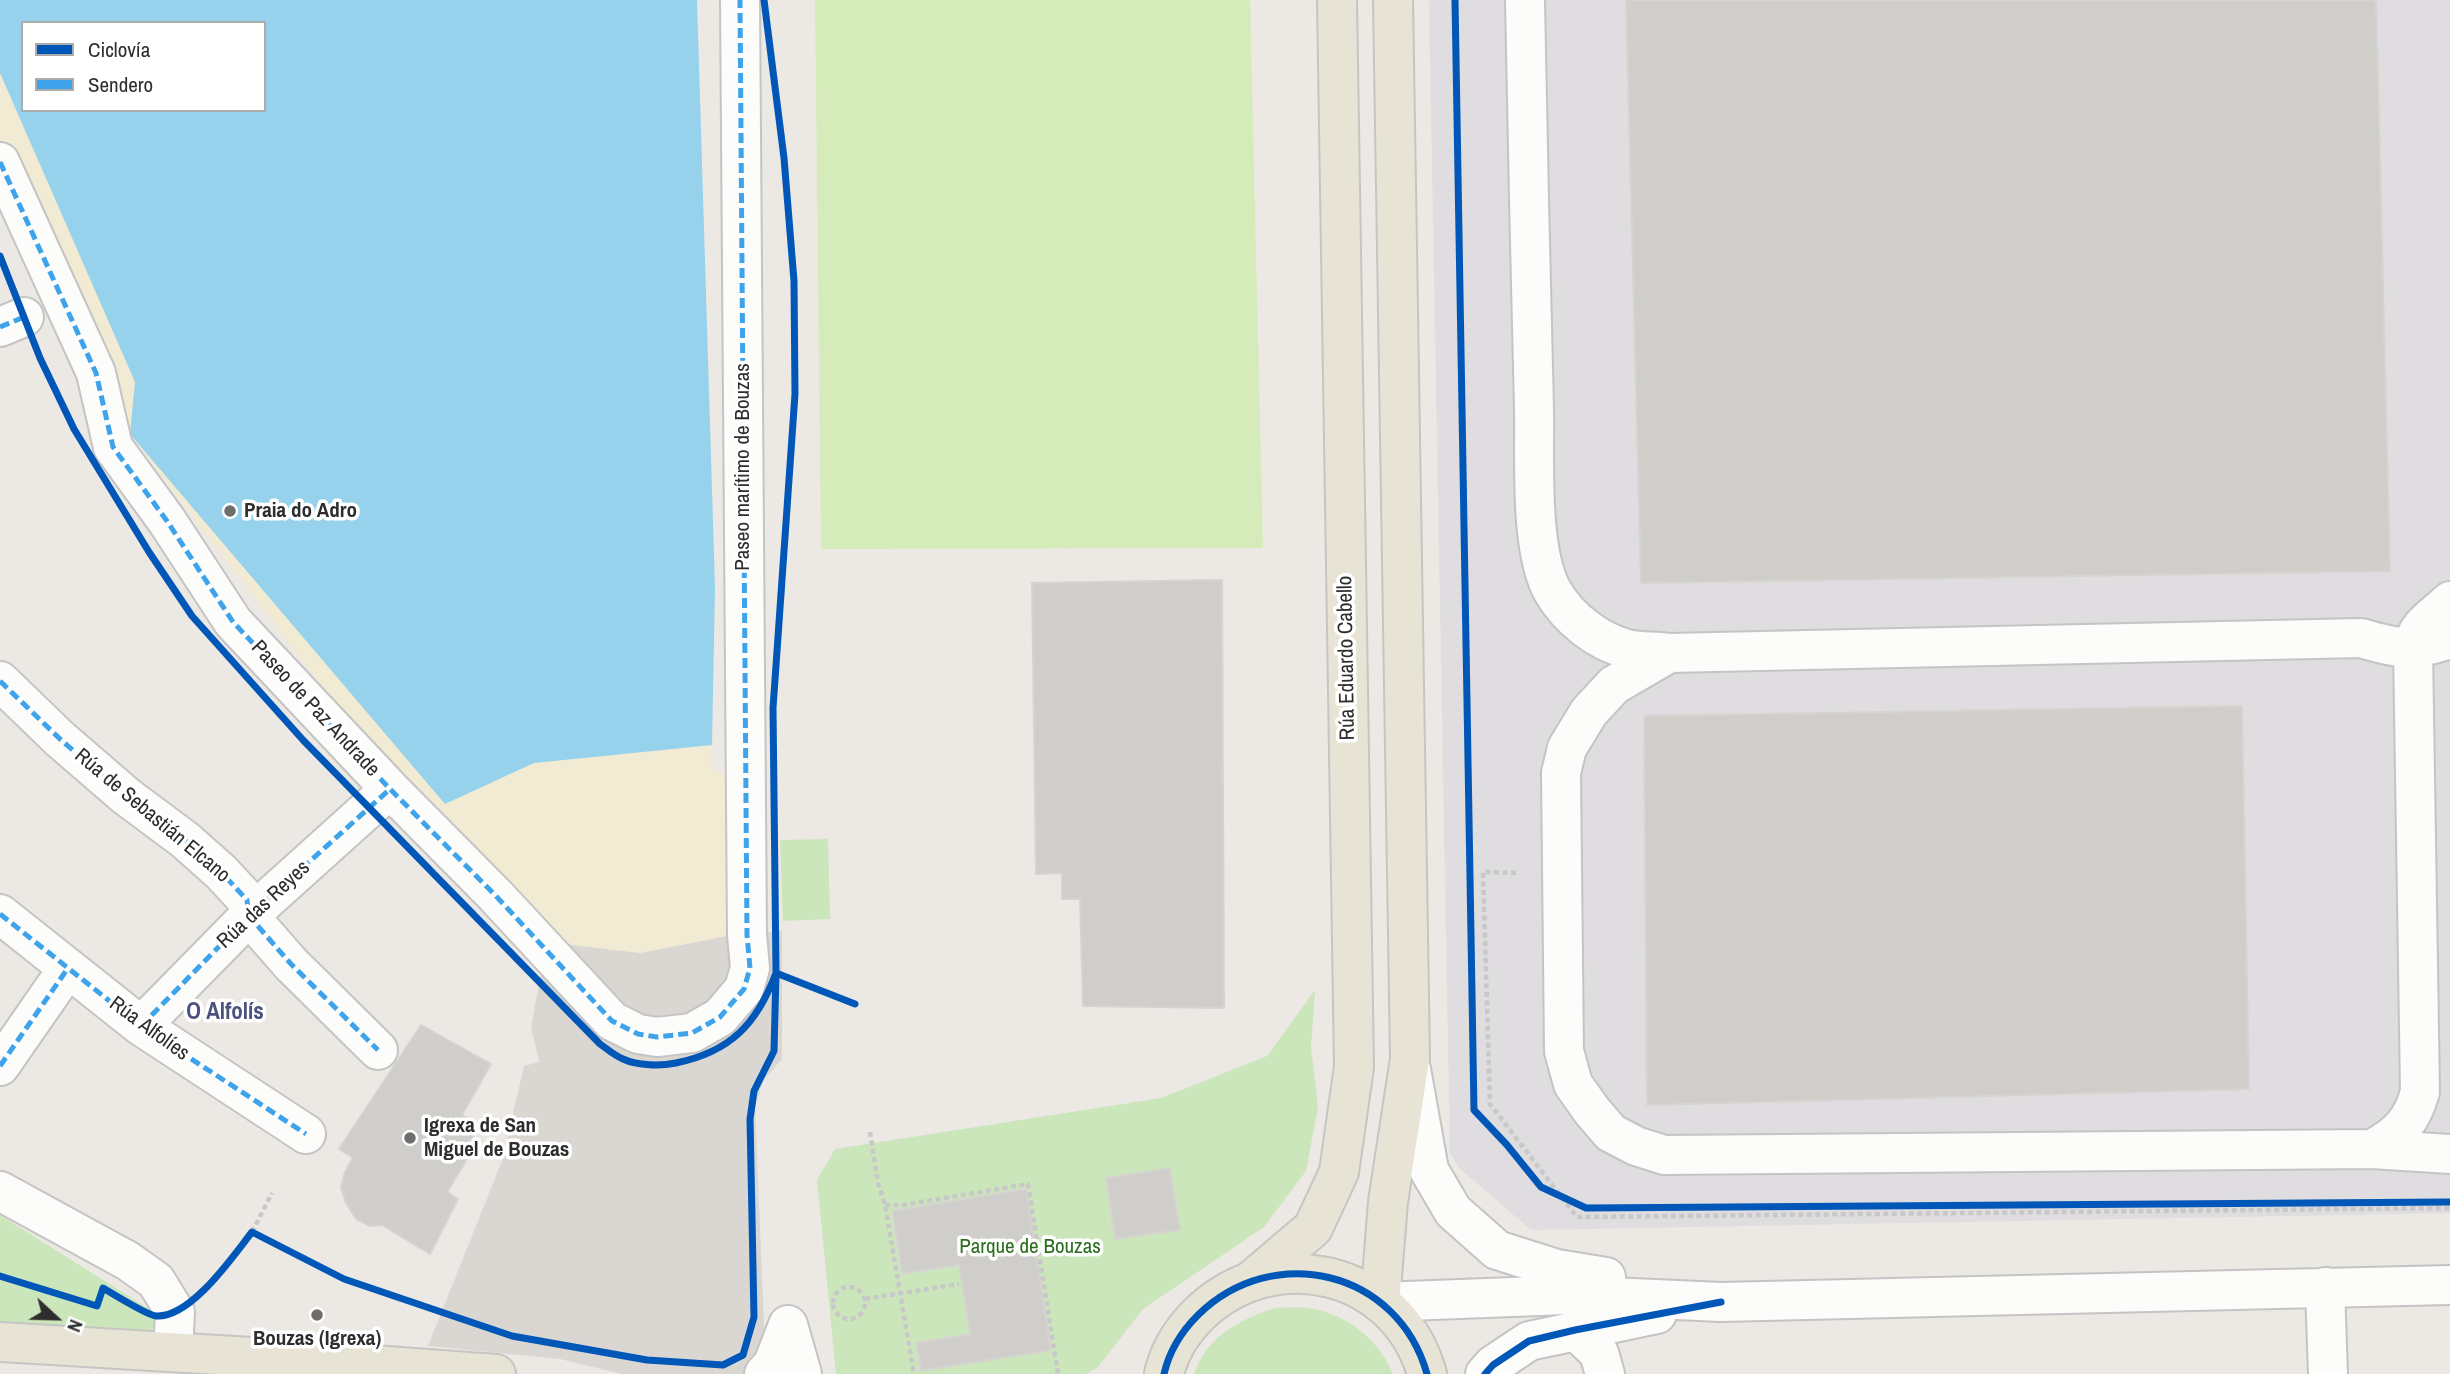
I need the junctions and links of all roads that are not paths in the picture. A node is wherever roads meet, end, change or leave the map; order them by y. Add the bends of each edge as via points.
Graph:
1 (740, 0) edge
2 (1338, 0) edge
3 (1393, 0) edge
4 (1525, 0) edge
5 (0, 162) edge
6 (2450, 601) edge
7 (2450, 639) edge
8 (2413, 648) junction
9 (1669, 653) junction
10 (0, 681) edge
11 (390, 789) junction
12 (0, 914) edge
13 (249, 916) junction
14 (747, 935) joint
15 (68, 968) junction
16 (141, 1026) junction
17 (378, 1051) dead end
18 (1410, 1059) junction
19 (0, 1066) edge
20 (2420, 1092) junction
21 (306, 1134) dead end
22 (2372, 1149) junction
23 (2443, 1154) edge
24 (0, 1191) edge
25 (1252, 1280) junction
26 (2450, 1285) edge
27 (2325, 1287) junction
28 (1380, 1302) junction
29 (1721, 1302) junction
30 (1574, 1330) junction
31 (0, 1342) edge
32 (173, 1352) junction
33 (1161, 1369) edge
34 (496, 1374) edge
35 (764, 1374) edge
36 (802, 1374) edge
37 (1427, 1374) edge
38 (1485, 1374) edge
39 (1605, 1374) edge
40 (2328, 1374) edge

1 - 14 street, Paseo marítimo de Bouzas
2 - 25 main road, Rúa Eduardo Cabello via 1354,1067 1339,1172 1313,1228
3 - 18 main road
4 - 9 street via 1540,562 1569,615 1593,634 1628,649
5 - 11 street, Paseo de Paz Andrade via 96,373 113,447 233,622
6 - 8 street via 2419,627
7 - 8 street
8 - 9 street via 2394,648 2361,638
8 - 20 street
9 - 22 street via 1614,685 1589,712 1567,748 1561,773 1564,1051 1573,1084 1611,1133 1664,1155
10 - 13 street, Rúa de Sebastián Elcano via 60,739 221,872 247,900
11 - 13 street, Rúa das Reyes
11 - 14 street, Paseo de Paz Andrade via 611,1021 638,1034 692,1034 720,1017 744,989 750,968
12 - 15 street, Rúa Alfolíes
13 - 16 street, Rúa das Reyes
13 - 17 street, Rúa de Sebastián Elcano
15 - 16 street, Rúa Alfolíes
15 - 19 street
16 - 21 street, Rúa Alfolíes
18 - 28 main road via 1388,1202
18 - 29 street via 1429,1170 1453,1211 1497,1250 1556,1269
20 - 22 street via 2404,1126
20 - 23 street via 2419,1130 2425,1144
22 - 23 street
24 - 32 street via 156,1281 176,1312
25 - 28 main road via 1290,1273 1331,1277
25 - 33 main road via 1216,1298 1187,1326
26 - 27 street
27 - 29 street
27 - 40 street
28 - 29 street via 1566,1295
28 - 37 main road via 1405,1327
29 - 30 street
30 - 38 street via 1529,1341
30 - 39 street via 1599,1353
31 - 32 main road
32 - 34 main road
35 - 36 street via 773,1364 788,1325

